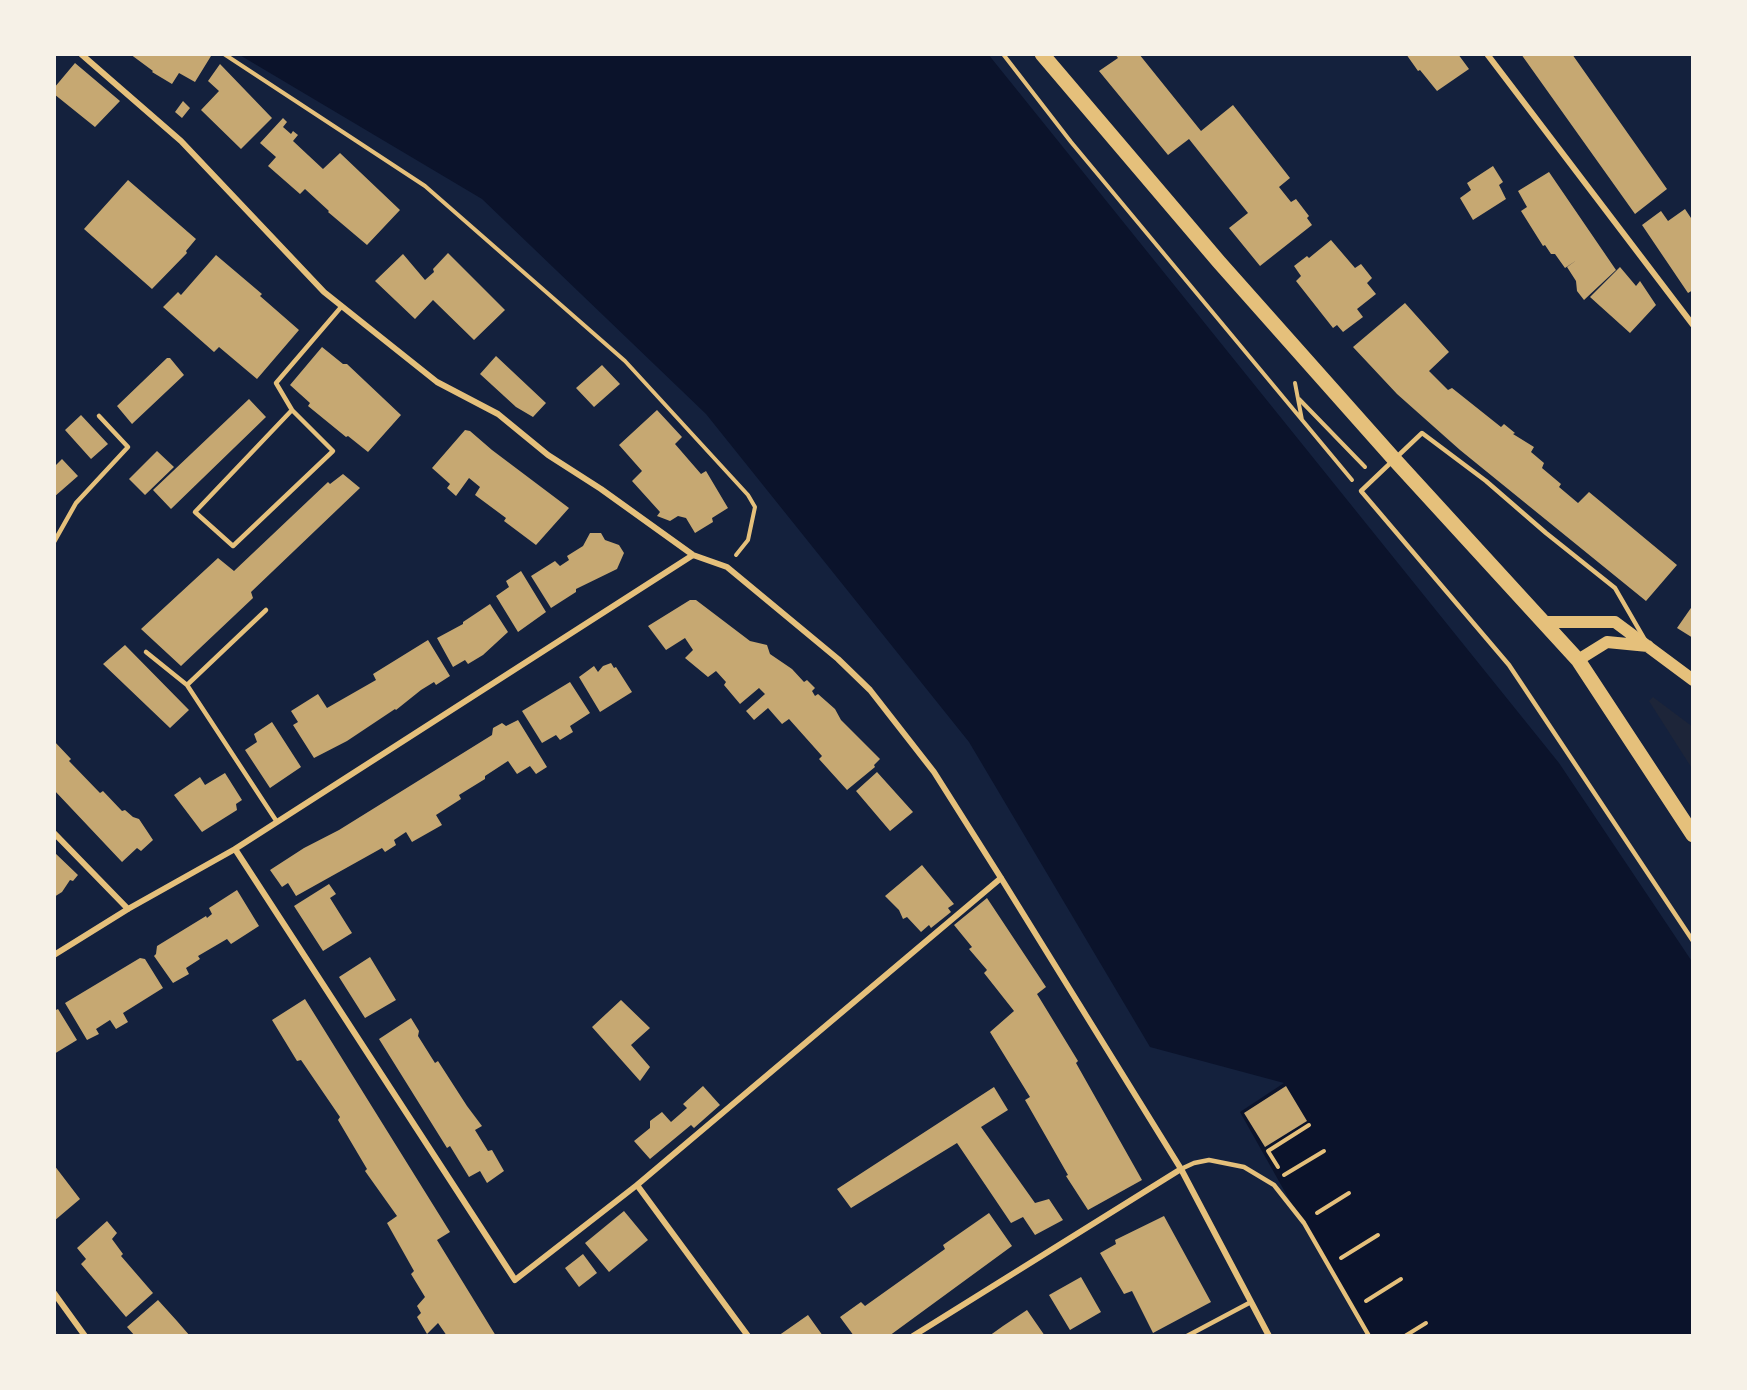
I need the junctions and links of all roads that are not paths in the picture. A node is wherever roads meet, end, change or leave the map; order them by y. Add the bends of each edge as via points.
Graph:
1 (81, 54) edge
2 (1042, 54) edge
3 (1487, 54) edge
4 (342, 306) junction
5 (1693, 325) edge
6 (292, 410) junction
7 (99, 416) dead end
8 (1394, 459) junction
9 (54, 542) edge
10 (693, 555) junction
11 (266, 610) dead end
12 (1545, 622) junction
13 (1649, 646) junction
14 (146, 652) dead end
15 (1578, 660) junction
16 (1693, 680) edge
17 (187, 685) junction
18 (276, 822) junction
19 (54, 833) edge
20 (1693, 835) edge
21 (235, 849) junction
22 (1001, 878) junction
23 (128, 909) junction
24 (1693, 941) edge
25 (54, 956) edge
26 (1181, 1169) junction
27 (637, 1185) junction
28 (54, 1293) edge
29 (1251, 1302) junction
30 (85, 1336) edge
31 (748, 1336) edge
32 (913, 1336) edge
33 (1187, 1336) edge
34 (1269, 1336) edge
35 (1369, 1336) edge

1 - 4 street via 181,141 324,292
2 - 8 main road
3 - 5 street
4 - 6 lane via 276,383
4 - 10 street via 436,382 498,414 548,455
6 - 6 lane via 195,512 233,546 333,451
7 - 9 lane via 128,447 76,503
8 - 12 main road
8 - 13 lane via 1422,433 1615,588
8 - 24 lane via 1361,491 1509,665
10 - 18 street
10 - 22 street via 727,567 870,690 934,772
11 - 17 lane
12 - 13 main road via 1615,622
12 - 15 main road
13 - 15 main road via 1607,642
13 - 16 main road
14 - 17 lane
15 - 20 main road
17 - 18 lane
18 - 21 street
19 - 23 street
21 - 23 street
21 - 27 street via 515,1280
22 - 26 street
22 - 27 street
23 - 25 street
26 - 29 street
26 - 32 street
26 - 35 lane via 1209,1160 1244,1167 1274,1185 1304,1223
27 - 31 street
28 - 30 street
29 - 33 lane
29 - 34 street

